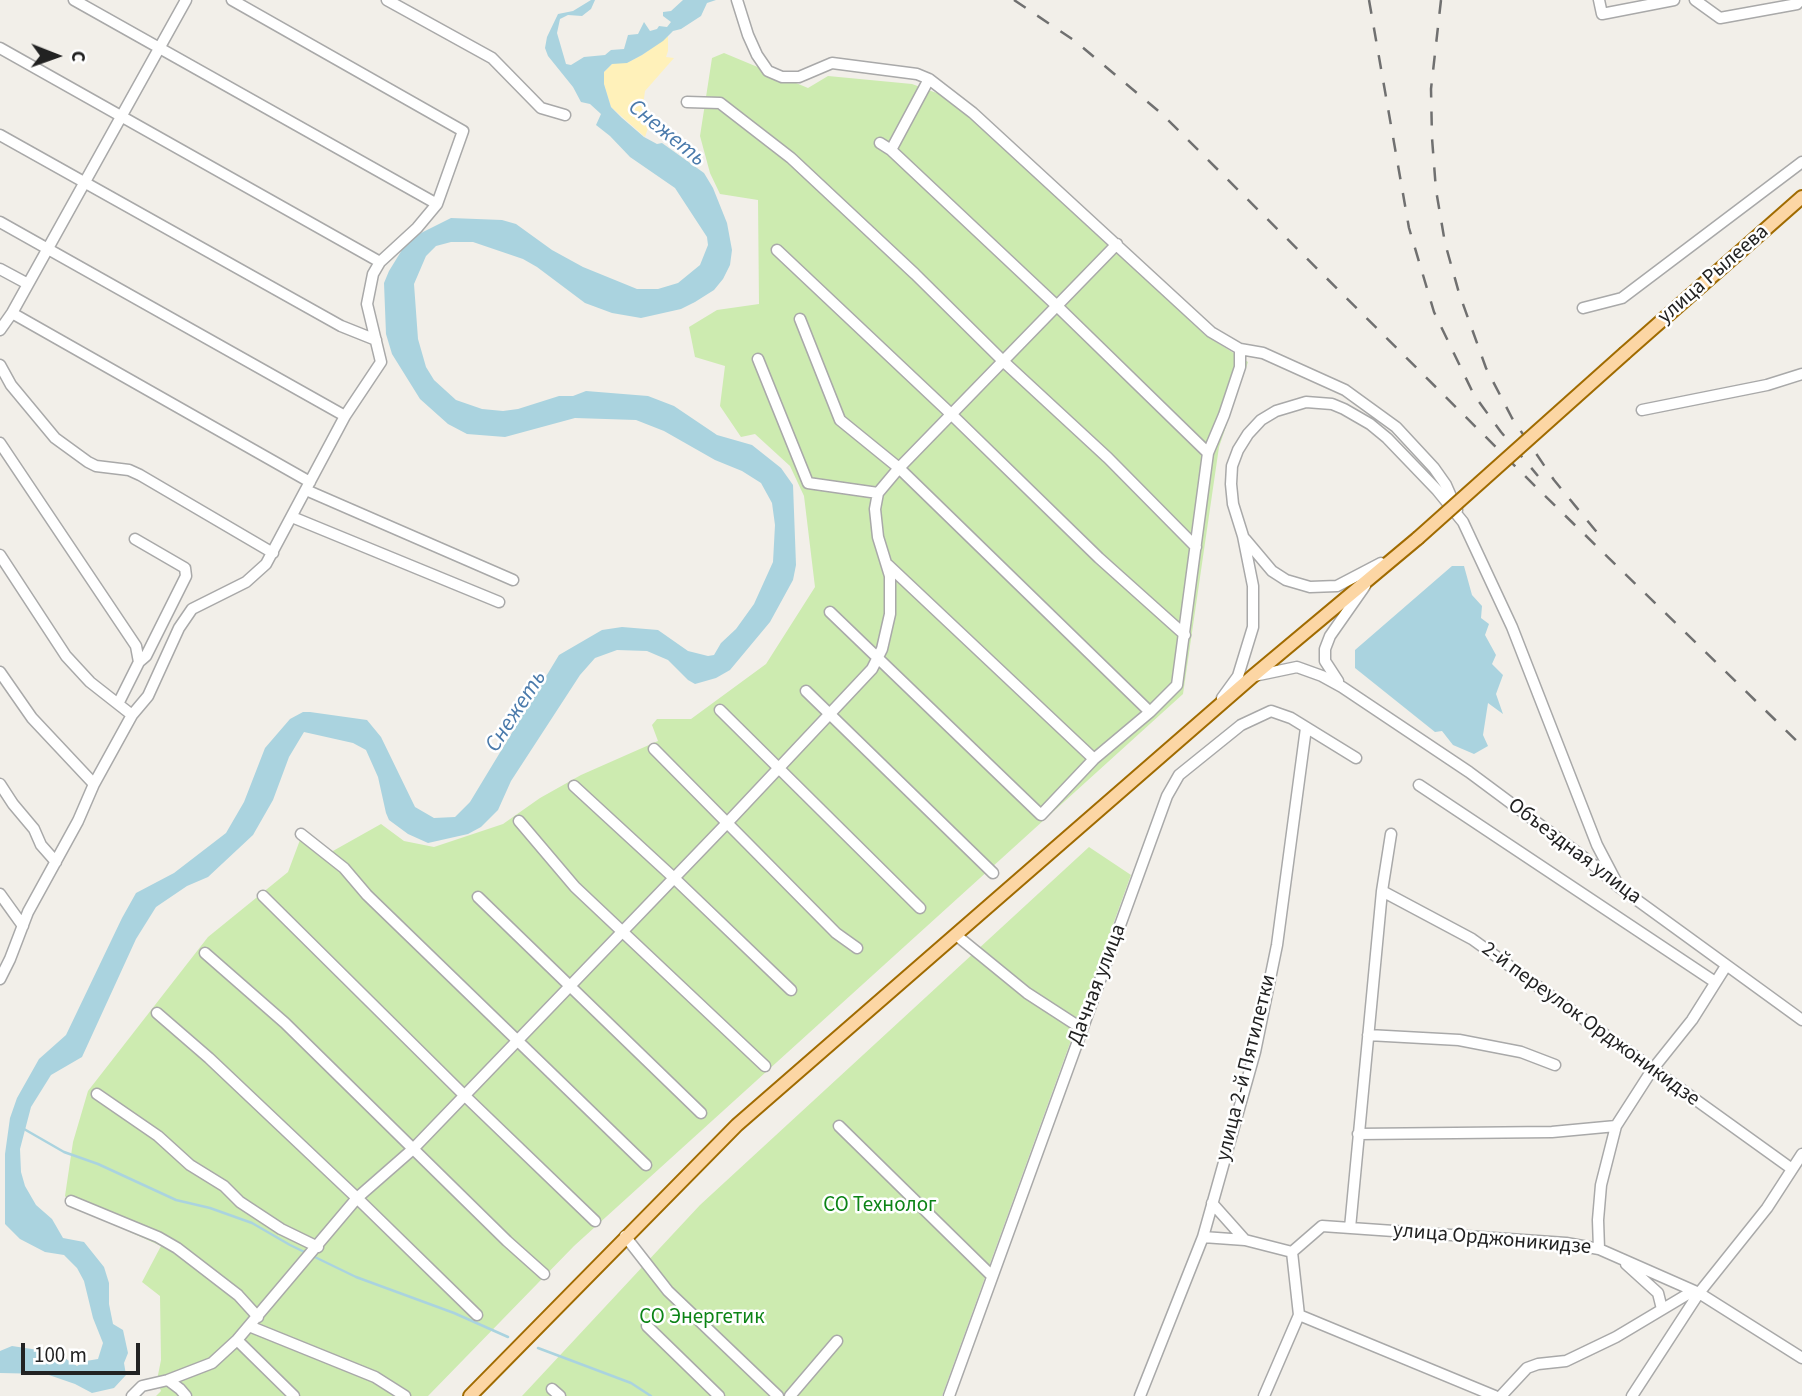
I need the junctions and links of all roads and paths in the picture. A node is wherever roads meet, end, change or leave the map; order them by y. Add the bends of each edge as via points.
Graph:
1 (74, 0) edge
2 (186, 0) edge
3 (232, 0) edge
4 (387, 0) edge
5 (737, 0) edge
6 (1599, 0) edge
7 (1674, 0) edge
8 (1695, 0) edge
9 (1800, 0) edge
10 (158, 47) junction
11 (0, 48) edge
12 (929, 79) junction
13 (687, 102) dead end
14 (565, 115) dead end
15 (121, 116) junction
16 (0, 135) edge
17 (880, 143) dead end
18 (891, 150) junction
19 (1802, 162) edge
20 (84, 182) junction
21 (1802, 197) edge
22 (437, 204) junction
23 (0, 222) edge
24 (1117, 244) junction
25 (48, 248) junction
26 (777, 250) dead end
27 (380, 262) junction
28 (0, 269) edge
29 (28, 284) junction
30 (1057, 306) junction
31 (1583, 308) dead end
32 (12, 313) junction
33 (800, 319) dead end
34 (0, 330) edge
35 (376, 340) junction
36 (1240, 349) junction
37 (758, 359) dead end
38 (1003, 361) junction
39 (0, 365) edge
40 (1802, 374) edge
41 (1642, 410) dead end
42 (951, 414) junction
43 (345, 416) junction
44 (0, 443) edge
45 (1208, 453) junction
46 (899, 468) junction
47 (308, 486) junction
48 (878, 493) junction
49 (292, 517) junction
50 (1463, 522) junction
51 (1243, 536) junction
52 (135, 540) dead end
53 (1196, 547) junction
54 (1403, 551) junction
55 (273, 553) junction
56 (0, 555) edge
57 (887, 564) junction
58 (1371, 578) junction
59 (513, 580) dead end
60 (499, 602) dead end
61 (830, 612) dead end
62 (1185, 635) junction
63 (878, 656) junction
64 (139, 662) junction
65 (0, 671) edge
66 (1254, 677) junction
67 (1342, 687) junction
68 (806, 691) dead end
69 (118, 704) junction
70 (720, 710) dead end
71 (1150, 712) junction
72 (830, 713) junction
73 (132, 715) junction
74 (1199, 723) junction
75 (1306, 728) junction
76 (654, 750) dead end
77 (1356, 758) dead end
78 (1094, 759) junction
79 (779, 768) junction
80 (0, 784) edge
81 (94, 784) junction
82 (1419, 785) dead end
83 (575, 786) dead end
84 (519, 821) dead end
85 (727, 823) junction
86 (301, 834) dead end
87 (1391, 834) dead end
88 (1601, 852) junction
89 (56, 862) junction
90 (1590, 862) junction
91 (993, 873) dead end
92 (674, 878) junction
93 (1619, 887) junction
94 (1381, 891) junction
95 (0, 894) edge
96 (263, 896) dead end
97 (478, 897) dead end
98 (920, 908) dead end
99 (23, 926) junction
100 (622, 932) junction
101 (956, 936) junction
102 (858, 948) dead end
103 (205, 953) dead end
104 (1726, 965) junction
105 (0, 979) edge
106 (1715, 982) junction
107 (570, 986) junction
108 (791, 990) dead end
109 (157, 1013) dead end
110 (1802, 1020) edge
111 (1081, 1028) junction
112 (1368, 1035) junction
113 (517, 1040) junction
114 (1555, 1065) dead end
115 (765, 1066) dead end
116 (1652, 1070) junction
117 (97, 1094) dead end
118 (464, 1095) junction
119 (701, 1113) dead end
120 (839, 1126) dead end
121 (1616, 1126) junction
122 (1358, 1134) junction
123 (413, 1149) junction
124 (1802, 1154) edge
125 (646, 1165) dead end
126 (1792, 1169) junction
127 (358, 1198) junction
128 (71, 1201) dead end
129 (1212, 1203) junction
130 (595, 1220) dead end
131 (1350, 1228) junction
132 (625, 1236) junction
133 (1203, 1237) junction
134 (1245, 1240) junction
135 (318, 1247) junction
136 (1599, 1249) junction
137 (1293, 1252) junction
138 (1620, 1258) junction
139 (544, 1274) dead end
140 (992, 1276) junction
141 (1696, 1292) junction
142 (1662, 1309) junction
143 (477, 1315) dead end
144 (1299, 1315) junction
145 (258, 1317) junction
146 (249, 1326) junction
147 (647, 1326) dead end
148 (237, 1340) junction
149 (837, 1340) dead end
150 (1802, 1358) edge
151 (168, 1380) junction
152 (132, 1396) edge
153 (186, 1396) edge
154 (294, 1396) edge
155 (405, 1396) edge
156 (470, 1396) edge
157 (719, 1396) edge
158 (778, 1396) edge
159 (790, 1396) edge
160 (949, 1396) edge
161 (1140, 1396) edge
162 (1264, 1396) edge
163 (1495, 1396) edge
164 (1501, 1396) edge
165 (1632, 1396) edge

1 - 10 street
2 - 10 street
3 - 22 street via 463,131
4 - 14 street via 492,58 541,107
5 - 12 street via 757,55 768,71 782,77 799,77 832,63
6 - 7 street via 1602,13
8 - 9 street via 1720,18
10 - 15 street
10 - 22 street
11 - 15 street
12 - 18 street
12 - 24 street
13 - 38 street via 720,103 791,158
15 - 20 street
15 - 27 street
16 - 20 street
17 - 18 street
18 - 30 street
19 - 31 street via 1622,298
20 - 25 street
20 - 35 street via 341,326
21 - 54 main road, улица Рылеева, bridge
22 - 27 street
23 - 25 street
24 - 30 street
24 - 36 street via 1211,332
25 - 29 street
25 - 43 street
26 - 42 street
27 - 35 street via 368,304
28 - 29 street
29 - 32 street
30 - 38 street
30 - 45 street
32 - 34 street
32 - 47 street
33 - 46 street via 840,421
35 - 43 street via 381,362
36 - 45 street via 1240,367
36 - 50 street via 1303,370 1370,407 1434,468
37 - 48 street via 808,483
38 - 42 street
38 - 53 street
39 - 55 street via 55,438 88,462 141,475
40 - 41 street
42 - 46 street
42 - 62 street
43 - 47 street
44 - 64 street via 136,646
45 - 53 street
46 - 48 street
46 - 71 street
47 - 49 street
47 - 59 street
48 - 57 street via 874,509
49 - 55 street
49 - 60 street
50 - 51 street via 1370,424 1332,404 1306,402 1261,419 1238,450 1231,484
50 - 88 street via 1512,626
51 - 54 street via 1272,571 1310,587 1338,586
51 - 74 street via 1253,586 1253,626 1238,676
52 - 64 street via 185,568 186,576
53 - 62 street
54 - 58 main road, улица Рылеева
55 - 73 street via 246,582 192,608 148,696
56 - 69 street via 66,656
57 - 63 street via 890,614
57 - 78 street
58 - 66 main road, улица Рылеева
58 - 67 street via 1325,649 1329,670
61 - 63 street
62 - 71 street via 1177,685
63 - 72 street via 872,669
63 - 78 street via 1041,815
64 - 69 street
65 - 81 street via 32,718
66 - 67 street, Объездная улица via 1297,667
66 - 74 main road, улица Рылеева
67 - 90 street, Объездная улица via 1469,772
68 - 72 street
69 - 73 street
70 - 79 street
71 - 78 street
72 - 79 street
72 - 91 street
73 - 81 street
74 - 101 main road, улица Рылеева
75 - 77 street, Дачная улица
75 - 111 street, Дачная улица via 1271,711 1241,725 1180,775 1167,796
75 - 129 street, улица 2-й Пятилетки via 1277,945 1255,1052
76 - 85 street
79 - 85 street
79 - 98 street
80 - 89 street
81 - 89 street
82 - 106 street
83 - 92 street
84 - 100 street via 575,887
85 - 92 street
85 - 102 street via 836,933
86 - 113 street via 344,869
87 - 94 street
88 - 90 street
88 - 93 street
89 - 99 street
90 - 93 street, Объездная улица
92 - 100 street
92 - 108 street
93 - 104 street, Объездная улица
94 - 112 street
94 - 116 street, 2-й переулок Орджоникидзе via 1472,939
95 - 99 street
96 - 118 street
97 - 107 street
99 - 105 street
100 - 107 street
100 - 115 street
101 - 111 street via 1027,993
101 - 132 main road, улица Рылеева via 737,1125
103 - 123 street via 285,1023
104 - 106 street
104 - 110 street, Объездная улица
106 - 116 street
107 - 113 street
107 - 119 street
109 - 127 street
111 - 140 street, Дачная улица
112 - 114 street via 1459,1040 1521,1052
112 - 122 street
113 - 118 street
113 - 125 street
116 - 121 street
116 - 126 street, 2-й переулок Орджоникидзе
117 - 135 street via 240,1202
118 - 123 street
118 - 130 street
120 - 140 street
121 - 122 street via 1552,1132
121 - 136 street via 1601,1185
122 - 131 street
123 - 127 street
123 - 139 street
124 - 126 street
126 - 141 street via 1767,1208
127 - 135 street
127 - 143 street
128 - 145 street via 177,1248 238,1295
129 - 133 street, улица 2-й Пятилетки
129 - 134 street
131 - 136 street, улица Орджоникидзе via 1566,1242
131 - 137 street, улица Орджоникидзе via 1322,1226
132 - 156 main road, улица Рылеева
132 - 158 street via 668,1291
133 - 134 street
133 - 161 street, улица 2-й Пятилетки
134 - 137 street
135 - 145 street
136 - 138 street, улица Орджоникидзе
137 - 144 street
138 - 141 street, улица Орджоникидзе
138 - 142 street via 1658,1293
140 - 160 street, Дачная улица
141 - 142 street
141 - 150 street, улица Орджоникидзе
141 - 165 street
142 - 164 street via 1566,1362 1527,1368
144 - 162 street
144 - 163 street
145 - 146 street
146 - 148 street
146 - 155 street via 375,1377
147 - 157 street
148 - 151 street via 212,1363
148 - 154 street
149 - 159 street
151 - 152 street via 142,1386
151 - 153 street

